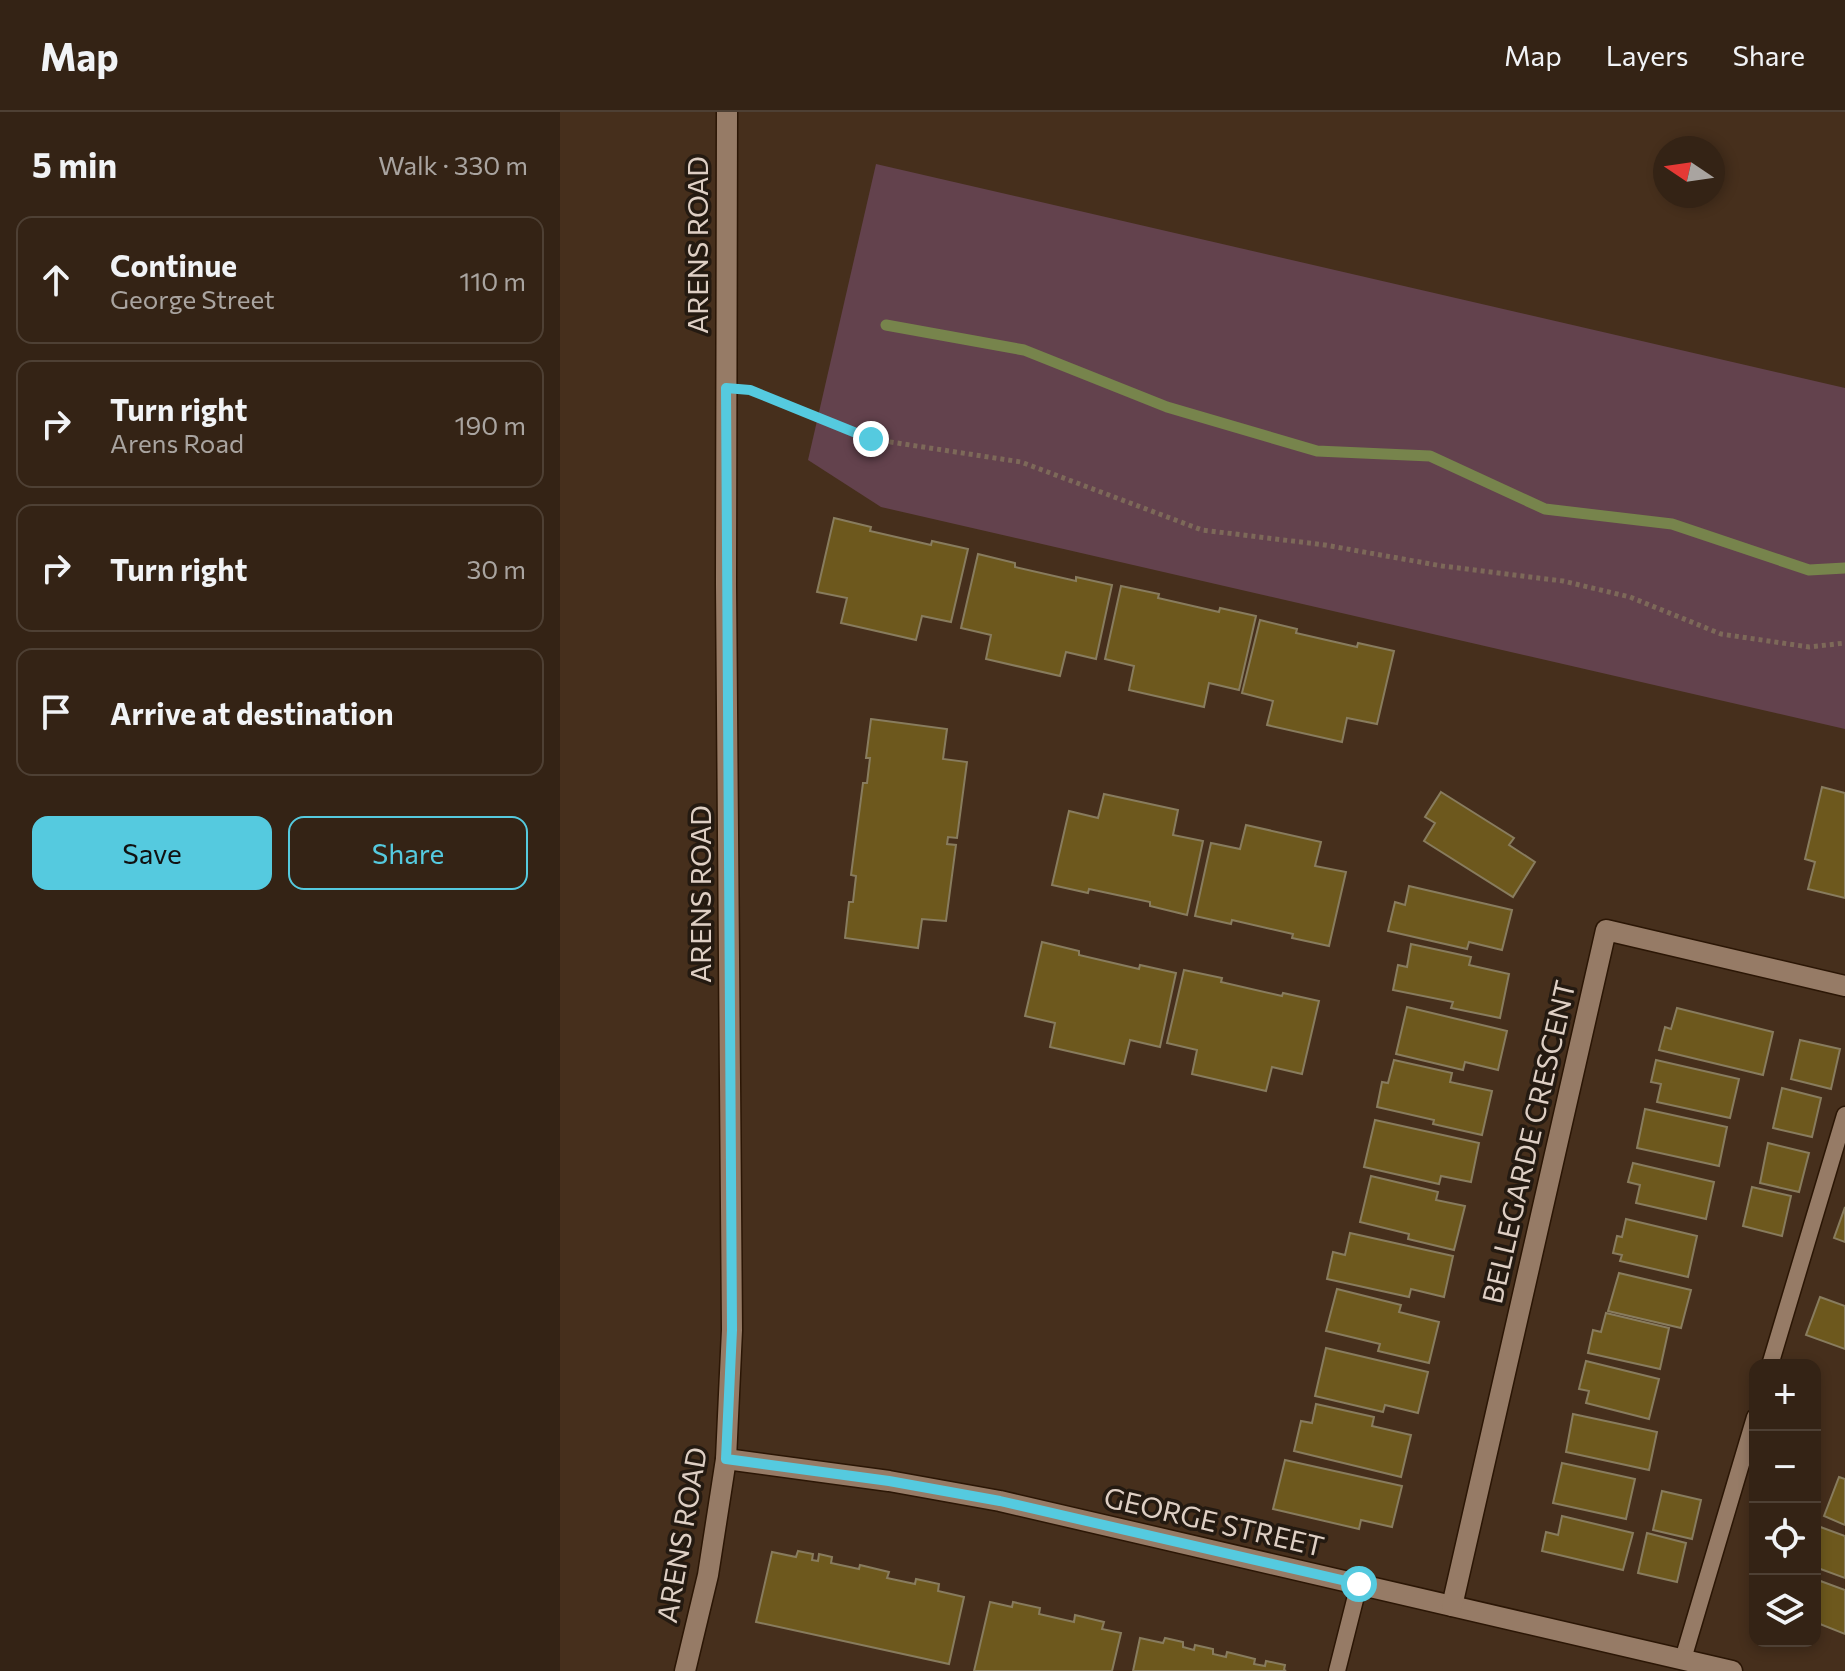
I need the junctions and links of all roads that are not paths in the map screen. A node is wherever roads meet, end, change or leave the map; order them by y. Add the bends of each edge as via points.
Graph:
1 (727, 112) edge
2 (1845, 986) edge
3 (1845, 1115) edge
4 (1772, 1359) edge
5 (1751, 1431) edge
6 (726, 1459) junction
7 (1359, 1584) junction
8 (1452, 1606) junction
9 (1683, 1659) junction
10 (685, 1671) edge
11 (1337, 1671) edge
12 (1732, 1671) edge

1 - 6 street, ARENS ROAD via 732,1330
2 - 8 street, BELLEGARDE CRESCENT via 1606,930
3 - 4 lane
5 - 9 lane
6 - 7 street, GEORGE STREET via 1000,1501
6 - 10 street, ARENS ROAD via 708,1575
7 - 8 street, GEORGE STREET
7 - 11 lane
8 - 9 street, GEORGE STREET
9 - 12 street, GEORGE STREET

